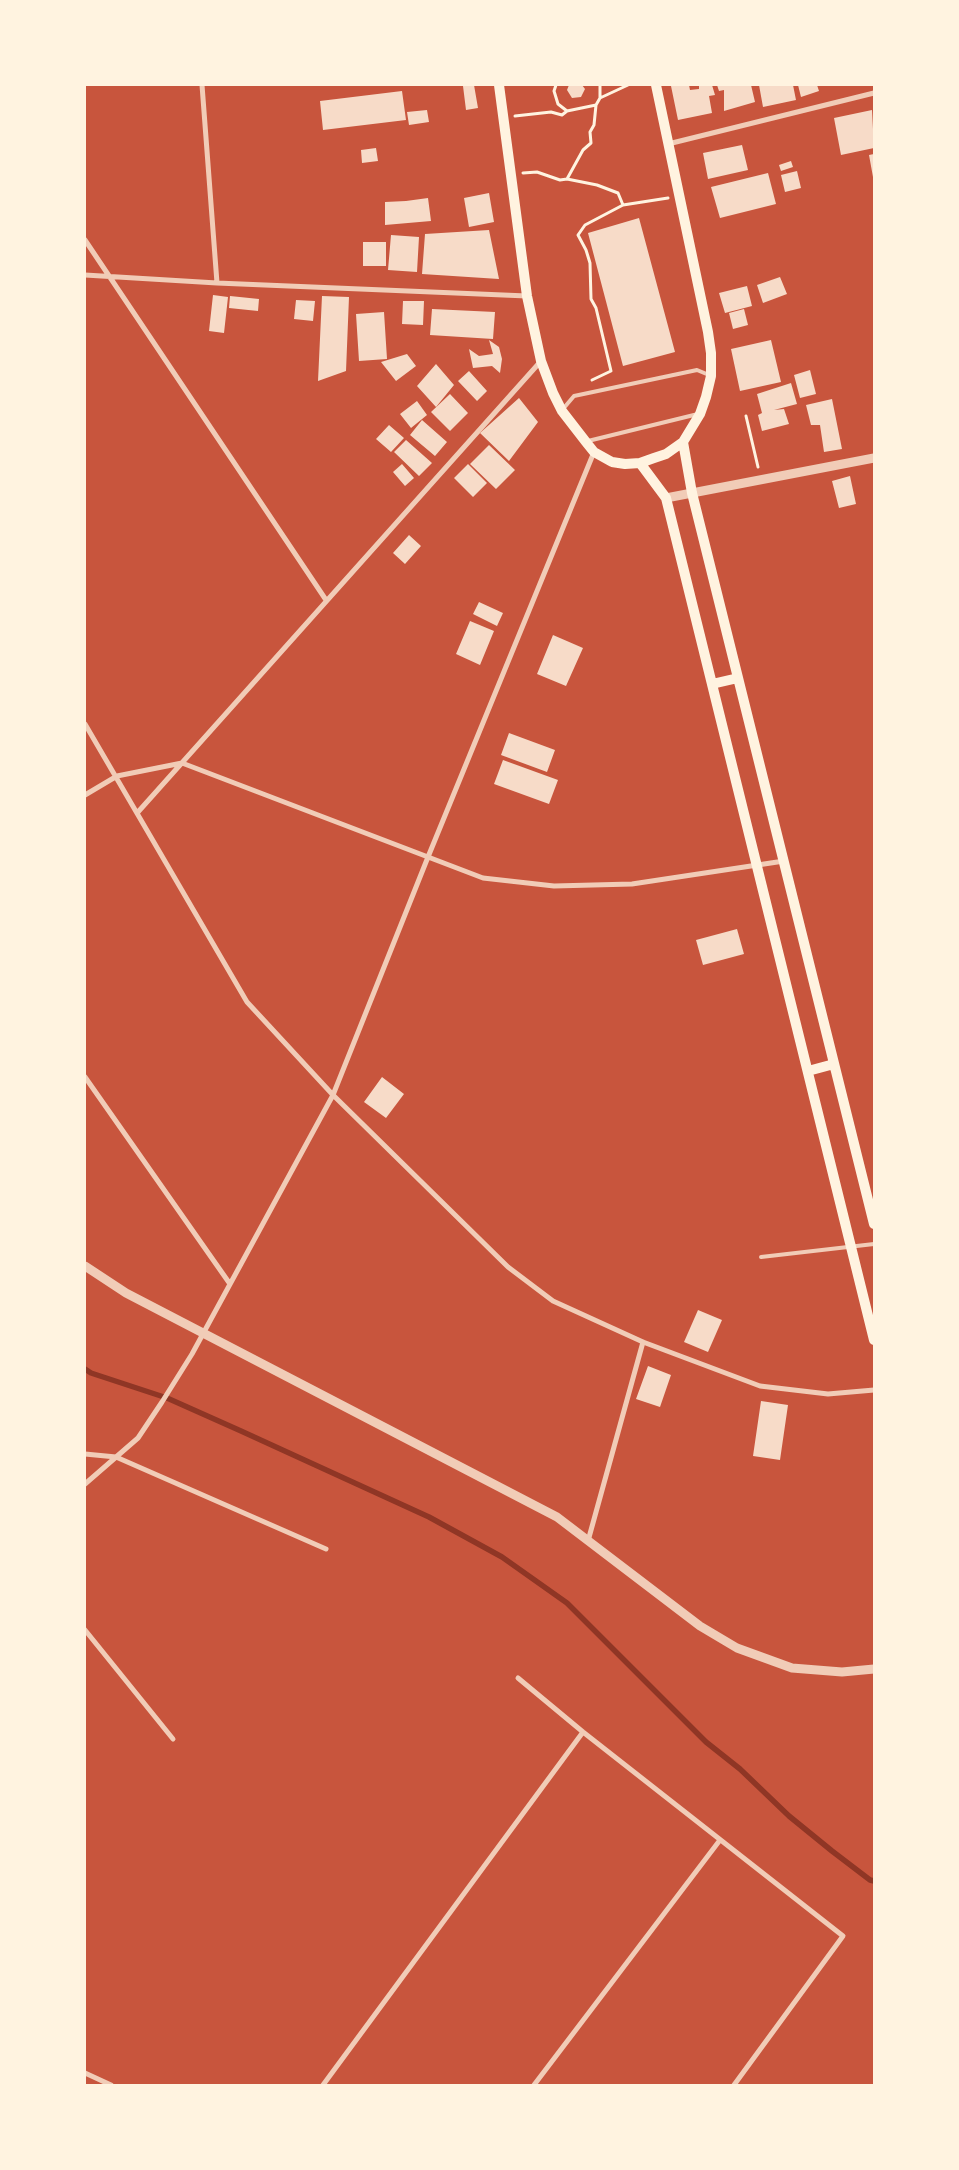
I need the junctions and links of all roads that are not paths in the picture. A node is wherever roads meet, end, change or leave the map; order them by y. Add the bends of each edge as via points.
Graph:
1 (202, 85) edge
2 (499, 85) edge
3 (656, 85) edge
4 (874, 93) edge
5 (668, 144) junction
6 (85, 240) edge
7 (85, 275) edge
8 (109, 276) junction
9 (217, 283) junction
10 (527, 296) junction
11 (541, 360) junction
12 (711, 376) junction
13 (562, 411) junction
14 (700, 414) junction
15 (586, 442) junction
16 (683, 442) junction
17 (594, 452) junction
18 (874, 458) edge
19 (640, 464) junction
20 (692, 493) junction
21 (666, 498) junction
22 (326, 600) junction
23 (738, 678) junction
24 (712, 684) junction
25 (85, 724) edge
26 (182, 763) junction
27 (117, 776) junction
28 (85, 796) edge
29 (138, 812) junction
30 (428, 857) junction
31 (784, 861) junction
32 (757, 865) junction
33 (834, 1064) junction
34 (808, 1071) junction
35 (85, 1077) edge
36 (332, 1095) junction
37 (874, 1224) edge
38 (874, 1244) edge
39 (851, 1248) junction
40 (761, 1257) dead end
41 (85, 1266) edge
42 (230, 1284) junction
43 (203, 1334) junction
44 (874, 1340) edge
45 (643, 1342) junction
46 (874, 1390) edge
47 (85, 1454) edge
48 (116, 1458) junction
49 (85, 1484) edge
50 (588, 1541) junction
51 (326, 1549) dead end
52 (85, 1630) edge
53 (874, 1669) edge
54 (518, 1678) dead end
55 (583, 1732) junction
56 (173, 1738) dead end
57 (720, 1840) junction
58 (85, 2073) edge
59 (111, 2085) edge
60 (323, 2085) edge
61 (534, 2085) edge
62 (734, 2085) edge

1 - 9 street
2 - 10 main road
3 - 5 main road
4 - 5 street
5 - 12 main road via 708,332
6 - 8 street
7 - 8 street
8 - 9 street
8 - 22 street
9 - 10 street
10 - 11 main road
11 - 13 main road
11 - 22 street
12 - 13 lane via 697,370 574,396
12 - 14 main road
13 - 15 main road
14 - 15 lane
14 - 16 main road
15 - 17 main road
16 - 19 main road via 666,454
16 - 20 main road
17 - 19 main road via 612,462
17 - 30 street
18 - 20 street
19 - 21 main road
20 - 21 street
20 - 23 main road
21 - 24 main road
22 - 26 street
23 - 24 main road
23 - 31 main road
24 - 32 main road
25 - 27 street
26 - 27 street
26 - 29 street
26 - 30 street
27 - 28 street
27 - 29 street
29 - 36 street via 247,1002
30 - 32 street via 483,878 554,886 632,884
30 - 36 street
31 - 32 street
31 - 33 main road
32 - 34 main road
33 - 34 main road
33 - 37 main road
34 - 39 main road
35 - 42 street
36 - 42 street
36 - 45 street via 508,1267 553,1301
38 - 39 lane
39 - 40 lane
39 - 44 main road
41 - 43 street via 126,1293
42 - 43 street
43 - 48 street via 138,1438
43 - 50 street via 557,1517
45 - 46 street via 760,1386 828,1394
45 - 50 street
47 - 48 street
48 - 49 street
48 - 51 street
50 - 53 street via 700,1626 737,1648 792,1668 842,1672
52 - 56 street
54 - 55 street
55 - 57 street
55 - 60 street
57 - 61 street
57 - 62 street via 843,1936
58 - 59 street

